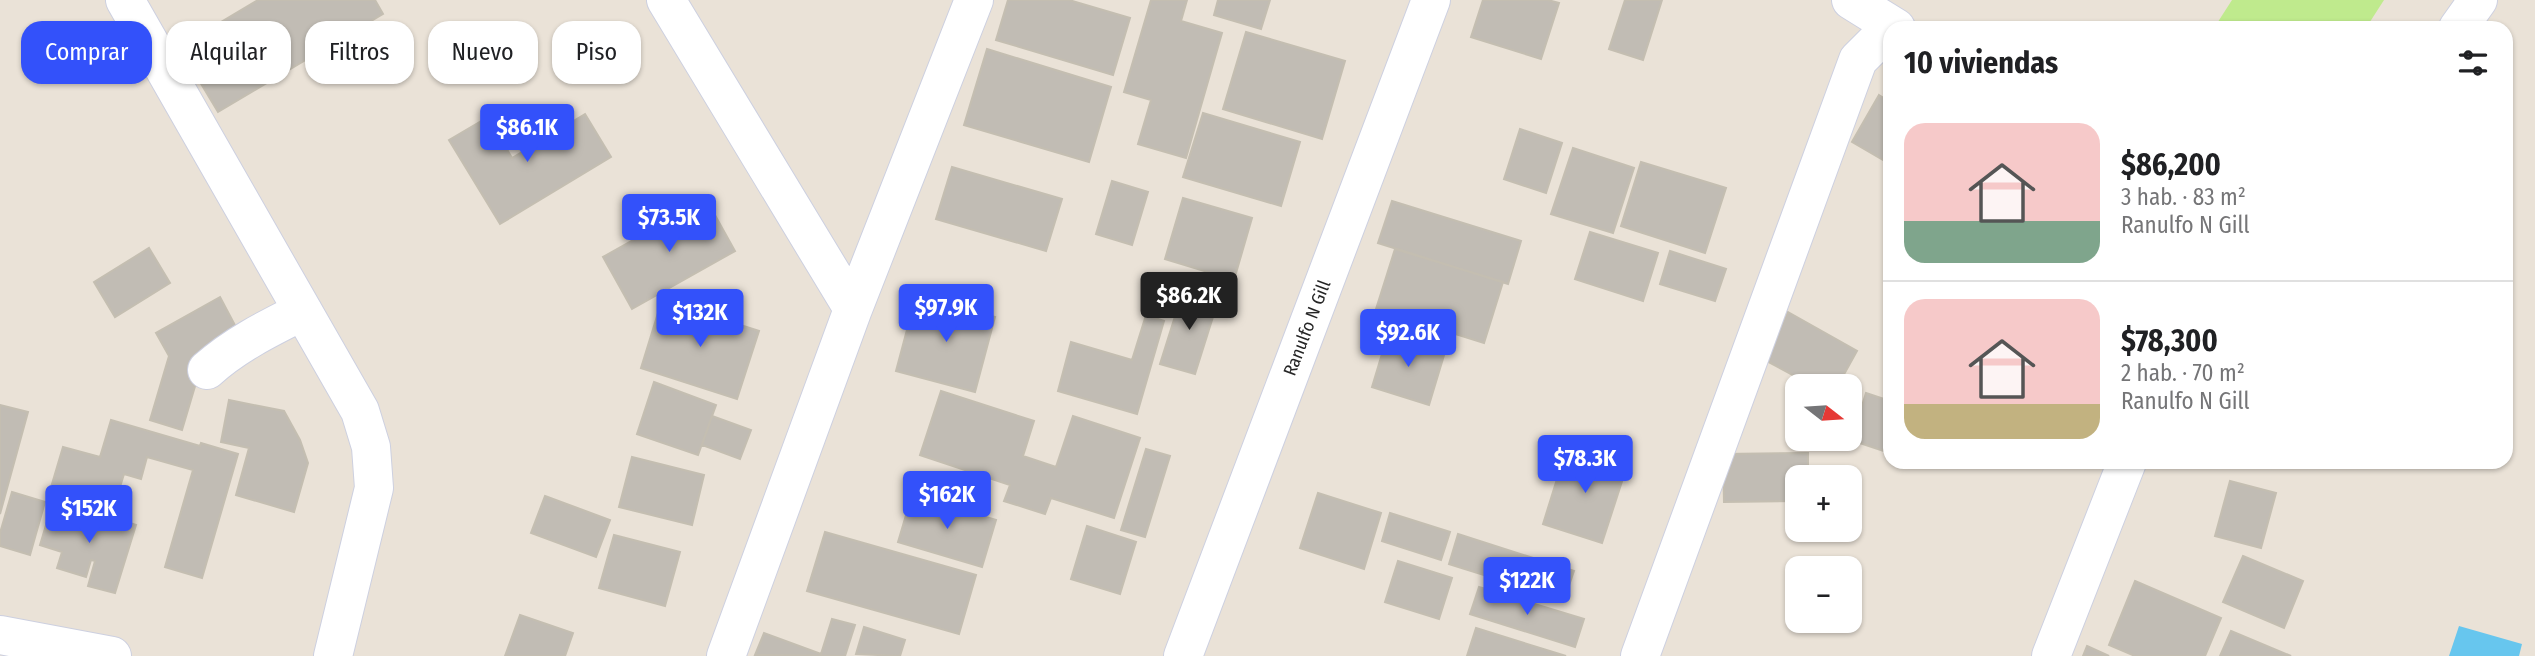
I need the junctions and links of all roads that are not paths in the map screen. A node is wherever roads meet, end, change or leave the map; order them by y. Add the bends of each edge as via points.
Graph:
1 (125, 0) edge
2 (666, 0) edge
3 (974, 0) edge
4 (1431, 0) edge
5 (1851, 0) edge
6 (2478, 0) edge
7 (1894, 21) edge
8 (2463, 21) edge
9 (1883, 35) edge
10 (853, 309) junction
11 (303, 311) junction
12 (207, 370) dead end
13 (2124, 469) edge
14 (0, 635) edge
15 (112, 656) edge
16 (333, 656) edge
17 (726, 656) edge
18 (1183, 656) edge
19 (1640, 656) edge
20 (2051, 656) edge

1 - 11 street
2 - 10 street
3 - 10 street
4 - 18 street, Ranulfo N Gill
5 - 7 street
6 - 8 street
9 - 19 street via 1858,60
10 - 17 street
11 - 12 street via 251,337
11 - 16 street via 360,411 371,447 374,488
13 - 20 street
14 - 15 street

